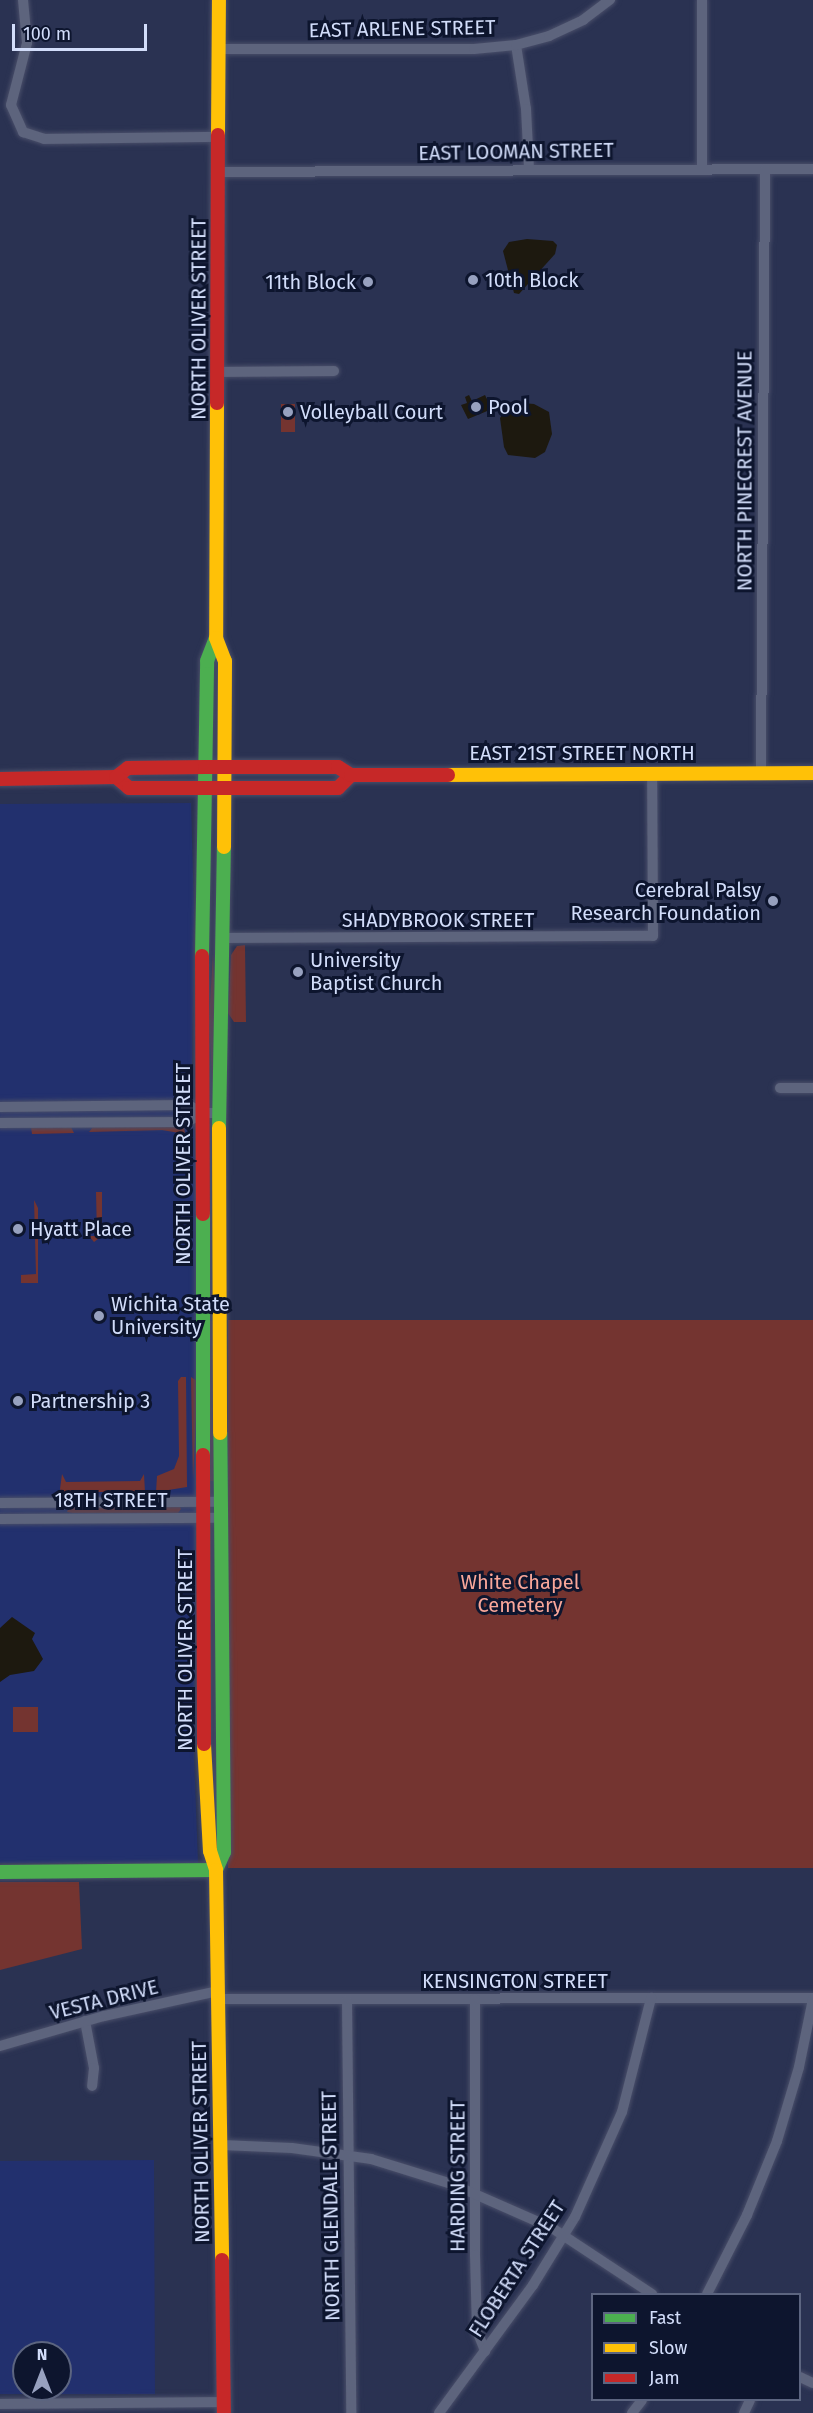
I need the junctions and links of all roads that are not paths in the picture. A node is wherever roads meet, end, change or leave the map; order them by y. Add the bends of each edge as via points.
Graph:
1 (23, 0) edge
2 (219, 0) edge
3 (702, 0) edge
4 (606, 1) edge
5 (516, 45) junction
6 (219, 49) junction
7 (219, 137) junction
8 (528, 169) junction
9 (702, 169) junction
10 (765, 169) junction
11 (813, 169) edge
12 (218, 172) junction
13 (334, 371) dead end
14 (217, 372) junction
15 (216, 638) junction
16 (205, 767) junction
17 (226, 767) junction
18 (652, 772) junction
19 (761, 773) junction
20 (813, 773) edge
21 (351, 775) junction
22 (116, 777) junction
23 (0, 779) edge
24 (204, 788) junction
25 (224, 788) junction
26 (223, 938) junction
27 (780, 1088) dead end
28 (813, 1088) edge
29 (0, 1107) edge
30 (203, 1113) junction
31 (220, 1113) junction
32 (0, 1123) edge
33 (204, 1502) junction
34 (222, 1502) junction
35 (0, 1503) edge
36 (204, 1518) junction
37 (222, 1518) junction
38 (0, 1519) edge
39 (216, 1870) junction
40 (0, 1872) edge
41 (218, 1995) junction
42 (651, 1998) junction
43 (813, 1998) edge
44 (475, 1999) junction
45 (347, 2000) junction
46 (85, 2022) junction
47 (0, 2046) edge
48 (92, 2086) dead end
49 (222, 2145) junction
50 (348, 2156) junction
51 (475, 2193) junction
52 (564, 2235) junction
53 (649, 2293) edge
54 (708, 2293) edge
55 (484, 2351) junction
56 (641, 2401) edge
57 (0, 2404) edge
58 (95, 2408) edge
59 (224, 2408) edge
60 (351, 2413) edge
61 (439, 2413) edge
62 (632, 2413) edge

1 - 7 street via 27,43 11,105 17,125 28,136
2 - 6 main road, NORTH OLIVER STREET
3 - 9 street
4 - 5 street, EAST ARLENE STREET via 557,32
5 - 6 street, EAST ARLENE STREET via 474,49
5 - 8 street via 526,109
6 - 7 main road, NORTH OLIVER STREET
7 - 12 main road, NORTH OLIVER STREET
8 - 9 street, EAST LOOMAN STREET
8 - 12 street, EAST LOOMAN STREET
9 - 10 street, EAST LOOMAN STREET
10 - 11 street, EAST LOOMAN STREET
10 - 19 street, NORTH PINECREST AVENUE
12 - 14 main road, NORTH OLIVER STREET
13 - 14 street
14 - 15 main road, NORTH OLIVER STREET
15 - 16 main road, NORTH OLIVER STREET via 207,661
15 - 17 main road, NORTH OLIVER STREET via 225,661
16 - 17 main road, EAST 21ST STREET NORTH
16 - 22 main road, EAST 21ST STREET NORTH via 128,768
16 - 24 main road, NORTH OLIVER STREET
17 - 21 main road, EAST 21ST STREET NORTH via 338,767
17 - 25 main road, NORTH OLIVER STREET
18 - 19 main road, EAST 21ST STREET NORTH
18 - 21 main road, EAST 21ST STREET NORTH
18 - 26 street, SHADYBROOK STREET via 653,936
19 - 20 main road, EAST 21ST STREET NORTH
21 - 25 main road, EAST 21ST STREET NORTH via 338,788
22 - 23 main road, EAST 21ST STREET NORTH
22 - 24 main road, EAST 21ST STREET NORTH via 129,788
24 - 25 main road, EAST 21ST STREET NORTH
24 - 30 main road, NORTH OLIVER STREET
25 - 26 main road, NORTH OLIVER STREET
26 - 31 main road, NORTH OLIVER STREET
27 - 28 street
29 - 30 street via 188,1105
30 - 31 street
30 - 32 street via 187,1122
30 - 33 main road, NORTH OLIVER STREET
31 - 34 main road, NORTH OLIVER STREET
33 - 34 street, 18TH STREET
33 - 35 street, 18TH STREET
33 - 36 main road, NORTH OLIVER STREET
34 - 37 main road, NORTH OLIVER STREET
36 - 37 street, 18TH STREET
36 - 38 street, 18TH STREET
36 - 39 main road, NORTH OLIVER STREET via 204,1768 210,1851
37 - 39 main road, NORTH OLIVER STREET via 224,1852
39 - 40 main road
39 - 41 main road, NORTH OLIVER STREET
41 - 45 street, KENSINGTON STREET
41 - 46 street, VESTA DRIVE
41 - 49 main road, NORTH OLIVER STREET
42 - 43 street, KENSINGTON STREET
42 - 44 street, KENSINGTON STREET
42 - 52 street, FLOBERTA STREET via 622,2112
43 - 54 street via 800,2067 777,2140 747,2215
44 - 45 street, KENSINGTON STREET
44 - 51 street, HARDING STREET
45 - 50 street, NORTH GLENDALE STREET
46 - 47 street, VESTA DRIVE
46 - 48 street via 94,2068
49 - 50 street
49 - 59 main road, NORTH OLIVER STREET
50 - 51 street via 371,2159
50 - 60 street, NORTH GLENDALE STREET
51 - 52 street
51 - 55 street, HARDING STREET via 477,2331
52 - 53 street
52 - 55 street, FLOBERTA STREET
55 - 61 street, FLOBERTA STREET
56 - 62 street
57 - 58 street
58 - 59 street

